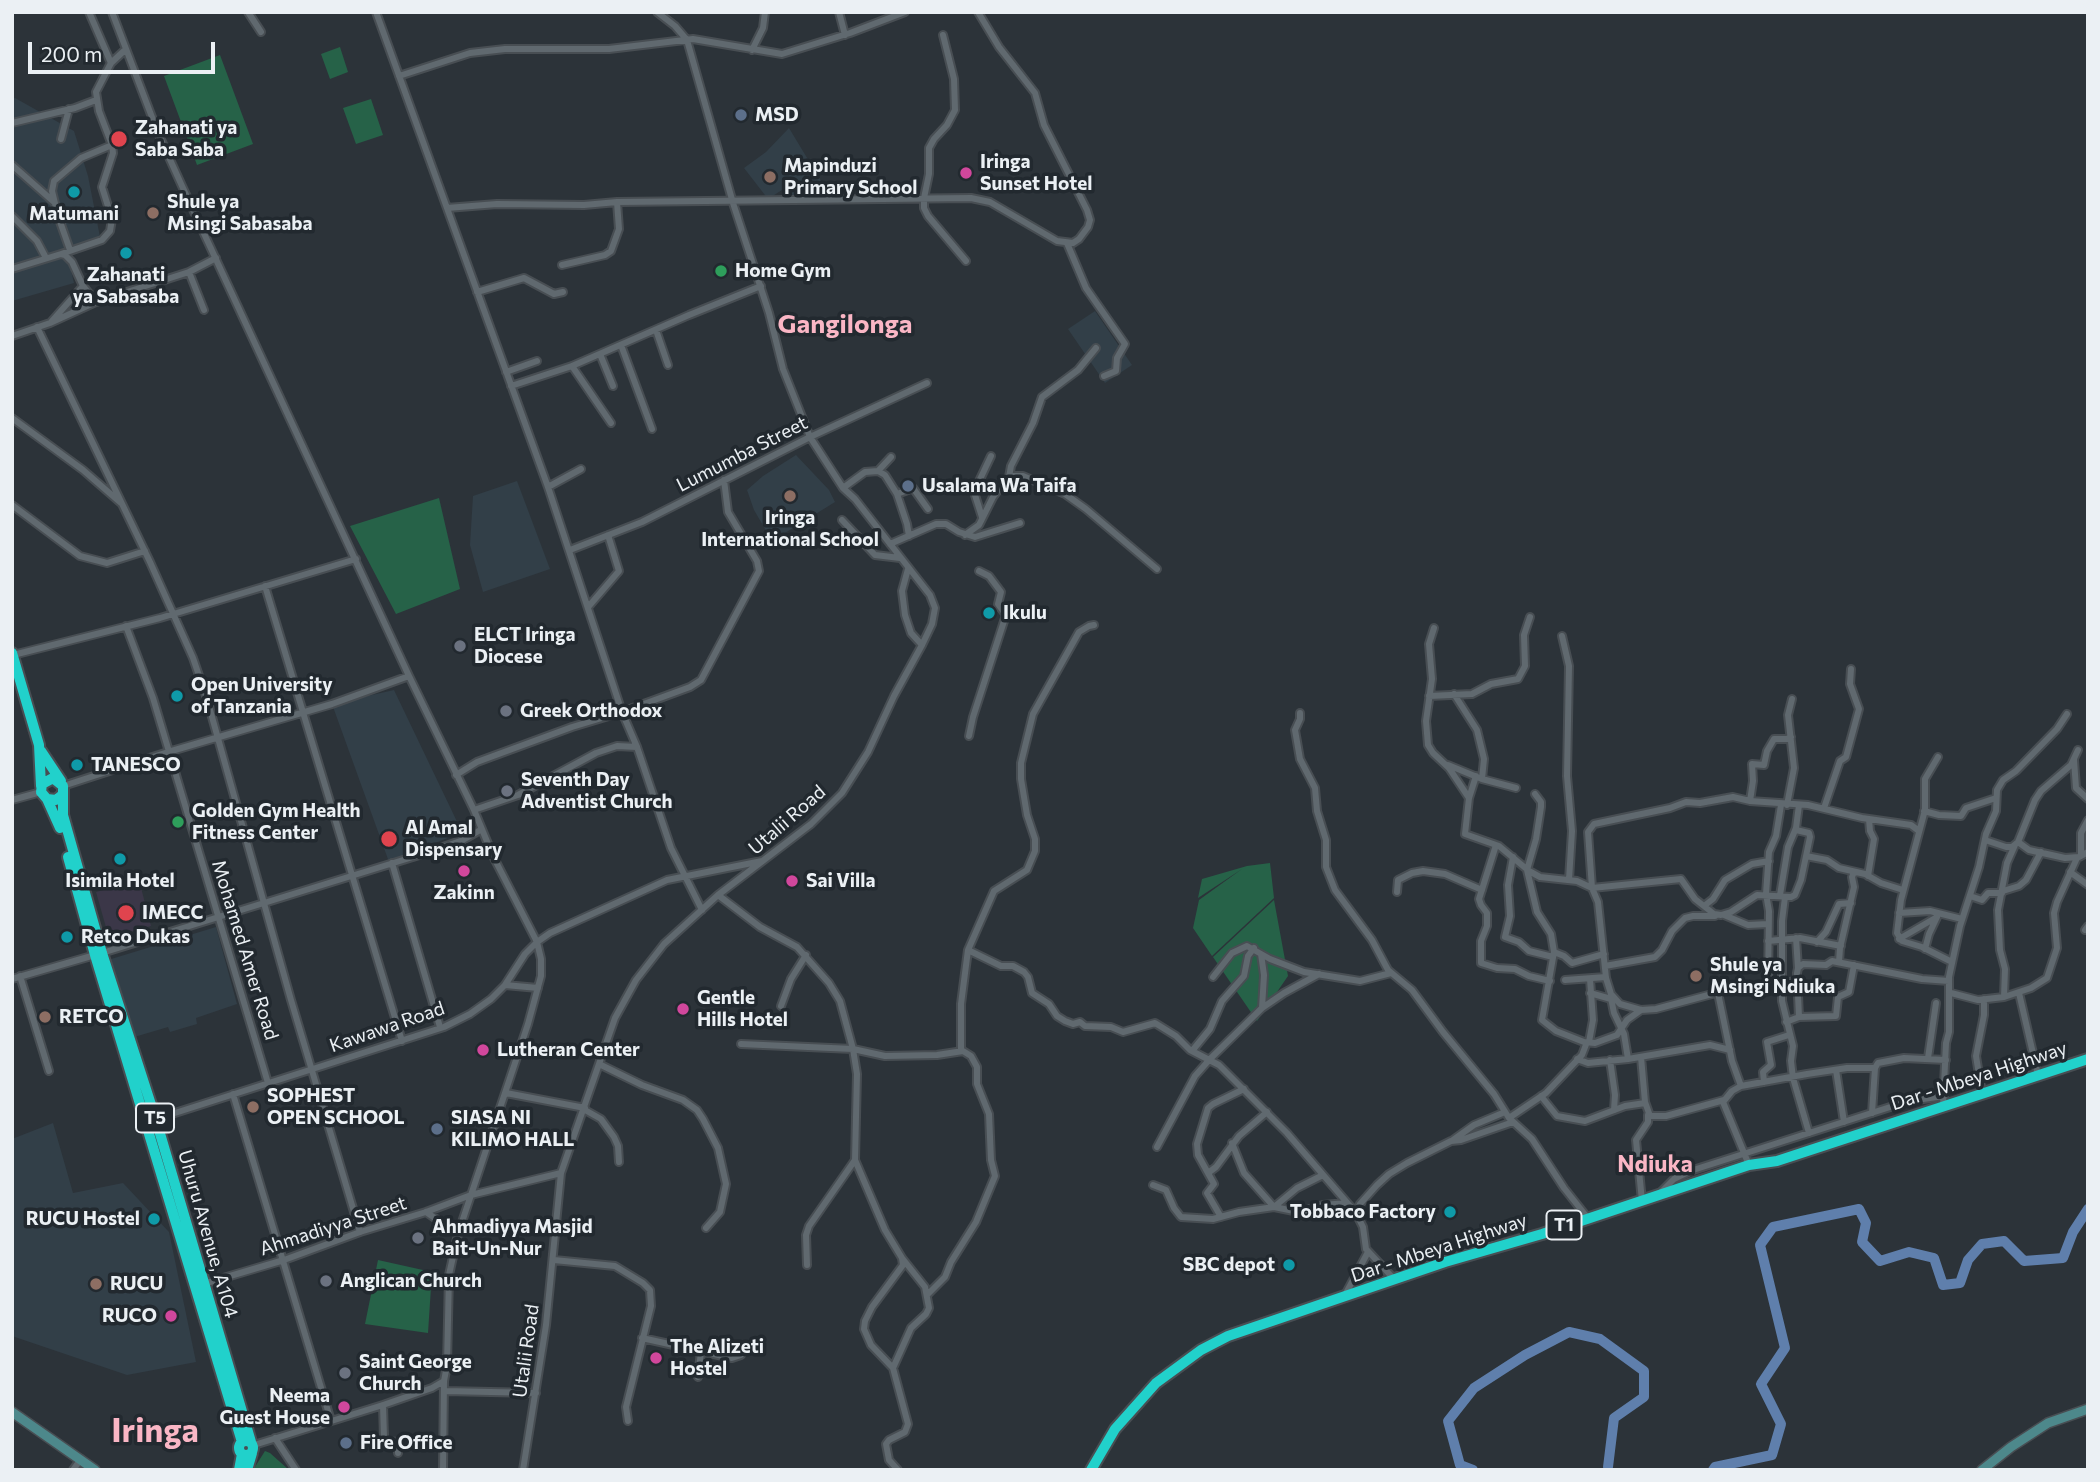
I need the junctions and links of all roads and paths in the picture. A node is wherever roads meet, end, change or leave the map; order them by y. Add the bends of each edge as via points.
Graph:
1 (89, 12) edge
2 (112, 12) edge
3 (248, 12) edge
4 (376, 12) edge
5 (657, 12) edge
6 (765, 12) edge
7 (838, 12) edge
8 (905, 12) edge
9 (978, 12) edge
10 (261, 33) dead end
11 (845, 35) junction
12 (943, 35) dead end
13 (687, 40) junction
14 (126, 49) junction
15 (752, 50) junction
16 (111, 62) junction
17 (400, 76) junction
18 (96, 100) junction
19 (69, 109) junction
20 (12, 123) edge
21 (61, 139) dead end
22 (112, 145) junction
23 (12, 165) edge
24 (924, 198) junction
25 (617, 202) junction
26 (55, 203) junction
27 (733, 203) junction
28 (447, 208) junction
29 (12, 216) edge
30 (1067, 243) junction
31 (70, 250) junction
32 (61, 254) junction
33 (46, 258) junction
34 (216, 258) junction
35 (966, 261) dead end
36 (562, 265) dead end
37 (12, 269) edge
38 (189, 272) junction
39 (83, 286) junction
40 (761, 286) junction
41 (477, 292) junction
42 (563, 292) dead end
43 (96, 302) junction
44 (204, 310) dead end
45 (50, 323) junction
46 (37, 327) junction
47 (656, 330) junction
48 (12, 336) edge
49 (621, 345) junction
50 (1096, 348) dead end
51 (600, 354) junction
52 (537, 361) dead end
53 (668, 365) dead end
54 (572, 366) junction
55 (506, 372) junction
56 (1104, 376) dead end
57 (927, 383) dead end
58 (511, 386) junction
59 (613, 386) dead end
60 (12, 418) edge
61 (611, 424) dead end
62 (652, 429) dead end
63 (810, 437) junction
64 (991, 456) dead end
65 (891, 457) dead end
66 (582, 470) dead end
67 (878, 471) junction
68 (1009, 477) junction
69 (724, 480) junction
70 (548, 487) junction
71 (843, 488) junction
72 (897, 494) junction
73 (122, 504) junction
74 (12, 505) edge
75 (928, 509) dead end
76 (982, 517) junction
77 (842, 520) dead end
78 (1020, 523) dead end
79 (965, 535) junction
80 (608, 536) junction
81 (909, 536) junction
82 (890, 544) junction
83 (570, 550) junction
84 (145, 551) junction
85 (900, 558) junction
86 (356, 559) junction
87 (908, 569) junction
88 (1157, 569) dead end
89 (979, 571) dead end
90 (265, 586) junction
91 (589, 606) junction
92 (172, 614) junction
93 (1530, 617) dead end
94 (1094, 625) dead end
95 (126, 626) junction
96 (1434, 628) dead end
97 (1562, 636) dead end
98 (922, 645) junction
99 (13, 654) edge
100 (1851, 669) dead end
101 (409, 676) junction
102 (1454, 694) junction
103 (1429, 696) junction
104 (1792, 699) dead end
105 (302, 712) junction
106 (622, 712) junction
107 (1300, 713) dead end
108 (2067, 715) dead end
109 (970, 736) dead end
110 (1791, 737) junction
111 (216, 738) junction
112 (39, 745) junction
113 (637, 747) junction
114 (2078, 750) dead end
115 (168, 752) junction
116 (1938, 757) dead end
117 (2073, 758) junction
118 (1446, 764) junction
119 (456, 775) junction
120 (1479, 777) junction
121 (62, 787) junction
122 (1516, 788) dead end
123 (43, 793) junction
124 (1535, 794) dead end
125 (1469, 798) junction
126 (1996, 798) junction
127 (2088, 799) edge
128 (12, 800) edge
129 (1750, 801) junction
130 (1784, 805) junction
131 (1799, 805) junction
132 (1824, 808) junction
133 (474, 810) junction
134 (1924, 811) junction
135 (1869, 819) junction
136 (2088, 821) edge
137 (482, 829) junction
138 (1796, 830) junction
139 (1919, 831) junction
140 (1985, 840) junction
141 (2017, 844) junction
142 (1496, 845) junction
143 (2041, 852) junction
144 (2082, 855) edge
145 (1806, 856) junction
146 (1513, 857) junction
147 (766, 860) junction
148 (1769, 861) junction
149 (392, 863) junction
150 (1527, 870) junction
151 (1854, 872) junction
152 (2070, 873) junction
153 (352, 875) junction
154 (684, 875) junction
155 (1868, 876) junction
156 (1569, 880) junction
157 (2088, 885) edge
158 (1592, 888) junction
159 (1482, 890) junction
160 (1903, 890) junction
161 (1397, 892) dead end
162 (2002, 892) junction
163 (1766, 894) junction
164 (718, 895) junction
165 (1782, 896) junction
166 (1970, 896) junction
167 (262, 903) junction
168 (1851, 903) junction
169 (1704, 906) junction
170 (702, 910) junction
171 (1899, 913) junction
172 (219, 915) junction
173 (1723, 915) junction
174 (1938, 915) junction
175 (1962, 919) junction
176 (1768, 924) junction
177 (1796, 938) junction
178 (1783, 939) junction
179 (1899, 939) junction
180 (1768, 941) junction
181 (537, 942) junction
182 (1817, 942) junction
183 (1841, 946) junction
184 (1254, 948) junction
185 (1925, 949) junction
186 (968, 950) junction
187 (99, 954) junction
188 (1261, 954) junction
189 (1554, 954) junction
190 (1604, 954) junction
191 (806, 955) junction
192 (1839, 962) junction
193 (1952, 962) junction
194 (1854, 965) junction
195 (1605, 966) junction
196 (1798, 968) junction
197 (1391, 973) junction
198 (1319, 974) junction
199 (20, 976) junction
200 (1213, 976) dead end
201 (1606, 977) junction
202 (1590, 978) junction
203 (12, 979) edge
204 (1565, 980) dead end
205 (1550, 981) junction
206 (1797, 981) junction
207 (1949, 981) junction
208 (1781, 983) junction
209 (505, 985) junction
210 (1768, 985) junction
211 (538, 988) junction
212 (1590, 993) junction
213 (1718, 993) junction
214 (1951, 993) junction
215 (2019, 993) junction
216 (1611, 996) junction
217 (2004, 997) junction
218 (1984, 999) junction
219 (1936, 1003) dead end
220 (781, 1006) dead end
221 (1262, 1008) junction
222 (1641, 1010) junction
223 (1800, 1017) junction
224 (1786, 1022) junction
225 (440, 1027) junction
226 (1622, 1028) junction
227 (1789, 1035) junction
228 (402, 1041) junction
229 (1588, 1042) junction
230 (741, 1044) dead end
231 (853, 1049) junction
232 (1730, 1050) junction
233 (961, 1051) junction
234 (1192, 1051) junction
235 (1584, 1053) junction
236 (1641, 1057) junction
237 (1928, 1058) junction
238 (1210, 1059) junction
239 (1577, 1059) junction
240 (1628, 1059) junction
241 (2088, 1059) edge
242 (1610, 1060) junction
243 (1946, 1060) junction
244 (1588, 1063) junction
245 (599, 1064) junction
246 (1875, 1068) junction
247 (312, 1069) junction
248 (1836, 1070) junction
249 (50, 1071) dead end
250 (2038, 1075) junction
251 (1793, 1078) junction
252 (1764, 1082) junction
253 (268, 1083) junction
254 (1741, 1086) junction
255 (1244, 1089) junction
256 (506, 1093) junction
257 (1982, 1093) junction
258 (233, 1094) junction
259 (1541, 1096) junction
260 (1724, 1100) junction
261 (1944, 1101) junction
262 (1645, 1103) junction
263 (585, 1109) junction
264 (1614, 1110) junction
265 (1267, 1112) junction
266 (1872, 1113) junction
267 (1648, 1115) junction
268 (1509, 1117) junction
269 (150, 1121) junction
270 (1844, 1122) junction
271 (1809, 1133) junction
272 (1451, 1141) junction
273 (1232, 1143) junction
274 (1157, 1147) dead end
275 (1745, 1154) junction
276 (855, 1160) junction
277 (619, 1162) dead end
278 (1749, 1166) junction
279 (561, 1173) junction
280 (1208, 1173) junction
281 (1323, 1175) junction
282 (1153, 1185) dead end
283 (471, 1195) junction
284 (1656, 1196) junction
285 (1642, 1200) junction
286 (1347, 1203) junction
287 (1274, 1208) junction
288 (426, 1213) junction
289 (1356, 1213) junction
290 (1220, 1217) junction
291 (1587, 1217) junction
292 (706, 1228) dead end
293 (360, 1232) junction
294 (458, 1234) junction
295 (1368, 1252) junction
296 (902, 1258) junction
297 (284, 1260) junction
298 (554, 1260) junction
299 (807, 1265) dead end
300 (1396, 1280) junction
301 (203, 1284) junction
302 (928, 1294) junction
303 (1344, 1296) junction
304 (642, 1338) junction
305 (747, 1345) dead end
306 (701, 1352) junction
307 (894, 1368) junction
308 (698, 1377) dead end
309 (444, 1381) junction
310 (445, 1391) junction
311 (536, 1393) junction
312 (383, 1405) junction
313 (2088, 1409) edge
314 (12, 1412) edge
315 (331, 1421) junction
316 (628, 1421) dead end
317 (275, 1438) junction
318 (248, 1447) junction
319 (398, 1453) dead end
320 (81, 1459) junction
321 (73, 1470) edge
322 (95, 1470) edge
323 (239, 1470) edge
324 (247, 1470) edge
325 (296, 1470) edge
326 (443, 1470) edge
327 (523, 1470) edge
328 (898, 1470) edge
329 (1091, 1470) edge
330 (1982, 1470) edge

1 - 16 street
2 - 14 street
3 - 10 street
4 - 17 street
5 - 13 street
6 - 15 street
7 - 11 street
8 - 11 street
9 - 30 street via 1035,93 1044,125 1087,210 1090,220 1084,233
11 - 15 street via 785,54
12 - 24 street via 954,79 955,110 930,146
13 - 15 street
13 - 17 street via 609,49 470,53
13 - 27 street, Utalii Road
14 - 16 street
14 - 34 street via 158,133
16 - 18 street
17 - 28 street
18 - 19 street
18 - 22 street
19 - 20 street
19 - 21 street
22 - 26 street via 81,158 57,176 52,186
22 - 31 street via 102,187 112,219 110,231 102,240
23 - 26 street
24 - 27 street
24 - 30 street via 990,202
24 - 35 street via 928,216
25 - 27 street
25 - 28 street
25 - 36 street via 619,229 611,251
26 - 31 street
27 - 40 street, Utalii Road
28 - 41 street
29 - 33 street via 37,241
30 - 56 street via 1086,288 1125,344 1116,371
31 - 32 street
32 - 33 street
32 - 39 street via 72,262
33 - 37 street
34 - 38 street
34 - 86 street
38 - 43 street
38 - 44 street
39 - 43 street
39 - 45 street
40 - 47 street
40 - 63 street, Utalii Road via 783,369
41 - 42 street via 524,278 554,294
41 - 55 street
43 - 45 street
45 - 46 street
46 - 48 street
46 - 73 street
47 - 49 street
47 - 53 street
49 - 51 street
49 - 62 street
50 - 68 street via 1078,370 1042,397
51 - 54 street
51 - 59 street
52 - 55 street
54 - 58 street
54 - 61 street
55 - 58 street
57 - 63 street, Lumumba Street
58 - 70 street
60 - 73 street
63 - 69 street, Lumumba Street
63 - 71 street, Utalii Road
64 - 76 street via 974,492
65 - 67 street
66 - 70 street
67 - 71 street via 860,474
67 - 72 street via 890,479
68 - 76 street
68 - 88 street via 1029,477 1065,494
69 - 80 street, Lumumba Street
69 - 106 street via 728,512 757,561 758,574 701,680
70 - 83 street
71 - 82 street, Utalii Road
72 - 75 street via 913,488
72 - 81 street
73 - 84 street
74 - 84 street via 80,556 107,563
76 - 79 street via 977,528
77 - 85 street via 875,555
78 - 79 street via 979,537
79 - 81 street via 941,523
80 - 83 street, Lumumba Street
80 - 91 street via 619,571
81 - 82 street
82 - 85 street, Utalii Road
83 - 91 street
84 - 92 street
85 - 87 street, Utalii Road
86 - 90 street
86 - 101 street
87 - 98 street via 902,591 905,615 911,633
87 - 98 street, Utalii Road via 934,602 932,624
89 - 109 street via 1001,592 998,604 1006,615
90 - 92 street
90 - 105 street
91 - 106 street
92 - 95 street
92 - 111 street via 193,658
93 - 102 street via 1520,677 1472,694
94 - 186 street via 1079,632 1039,701 1025,742 1021,779 1036,845 1033,859 1027,870 994,891
95 - 99 street
95 - 115 street, Mohamed Amer Road
96 - 103 street via 1429,644
97 - 156 street via 1569,666
98 - 147 street, Utalii Road via 842,793
99 - 112 highway, T5
100 - 132 street via 1850,684 1859,709 1846,757 1840,761
101 - 105 street
101 - 119 street
102 - 103 street
102 - 120 street via 1477,730 1484,759
103 - 118 street via 1428,745
104 - 110 street via 1788,715
105 - 111 street
105 - 153 street
106 - 113 street
106 - 119 street via 538,738
107 - 197 street via 1297,743 1301,763 1315,788 1329,878
108 - 126 street via 2001,783
110 - 129 street via 1774,739 1764,766 1752,764
110 - 130 street via 1794,768
111 - 115 street
111 - 167 street
112 - 121 highway, T5
112 - 123 highway, T5
113 - 133 street via 617,746 596,753 518,795
113 - 154 street
114 - 117 street
115 - 121 street
115 - 172 street, Mohamed Amer Road
116 - 134 street via 1925,779
117 - 127 street via 2076,788
117 - 141 street via 2068,768 2041,790
118 - 120 street
118 - 125 street
119 - 133 street
120 - 122 street
120 - 125 street
121 - 123 highway via 56,800
121 - 123 highway via 58,779 49,778 42,784
121 - 187 highway, Uhuru Avenue, A104 / T5 via 64,815
123 - 128 street
123 - 187 highway, Uhuru Avenue, A104 / T5 via 59,824
124 - 150 street via 1541,807
125 - 142 street via 1465,834
126 - 134 street via 1966,808 1961,816
126 - 140 street
129 - 130 street
129 - 158 street via 1725,797 1686,802 1594,824 1588,832
130 - 131 street
130 - 148 street
131 - 132 street
131 - 138 street
132 - 135 street
133 - 137 street
134 - 139 street
135 - 139 street via 1911,825
135 - 155 street via 1874,839
136 - 144 street via 2081,833
137 - 149 street via 463,840
137 - 181 street
138 - 145 street via 1810,834
138 - 165 street via 1788,847
139 - 160 street
140 - 141 street via 2003,847
140 - 166 street
141 - 143 street
141 - 162 street via 2007,863
142 - 146 street
142 - 159 street
143 - 144 street via 2065,858
143 - 162 street via 2026,880
144 - 152 street
145 - 151 street
145 - 165 street via 1796,895
146 - 150 street
146 - 189 street via 1505,937 1529,951
147 - 154 street, Kawawa Road
147 - 164 street, Utalii Road
148 - 163 street
148 - 169 street via 1752,864 1725,880
149 - 153 street
149 - 225 street
150 - 156 street via 1540,877
150 - 189 street
151 - 155 street
151 - 168 street
152 - 157 street
152 - 215 street via 2054,913 2058,940 2051,970 2041,984
153 - 167 street
153 - 228 street
154 - 170 street
154 - 181 street, Kawawa Road
155 - 160 street
156 - 158 street
158 - 169 street via 1681,879
158 - 190 street
159 - 161 street via 1445,874 1423,871 1398,880
159 - 205 street via 1479,903 1488,913 1481,963
160 - 171 street
162 - 166 street via 1988,893 1982,900
162 - 217 street via 1998,916
163 - 165 street
163 - 173 street
163 - 176 street
164 - 170 street, Utalii Road
164 - 191 street
165 - 178 street
166 - 175 street
167 - 172 street
167 - 247 street
168 - 182 street via 1839,905
168 - 183 street
169 - 173 street
170 - 245 street, Utalii Road via 664,944 636,980 615,1018
171 - 174 street
171 - 179 street
172 - 187 street
172 - 253 street, Mohamed Amer Road
173 - 176 street via 1748,925
173 - 195 street via 1685,918 1655,957
174 - 175 street
174 - 179 street
174 - 185 street
175 - 193 street
176 - 180 street
177 - 178 street
177 - 182 street
177 - 196 street
178 - 180 street
178 - 208 street
179 - 185 street
180 - 210 street
181 - 209 street, Kawawa Road
181 - 211 street via 541,959
182 - 183 street
183 - 192 street
184 - 188 street
184 - 200 street via 1231,953
184 - 234 street via 1244,976
185 - 193 street
186 - 233 street
186 - 234 street via 1024,972 1032,993 1065,1021 1123,1032 1155,1023
187 - 199 street
187 - 269 highway, Uhuru Avenue, A104 / T5
188 - 198 street
188 - 221 street
189 - 190 street via 1572,964
189 - 205 street
190 - 195 street
191 - 220 street
191 - 231 street via 840,1001
192 - 194 street
192 - 196 street
193 - 207 street
194 - 207 street
194 - 223 street via 1849,992 1838,997 1836,1016
195 - 201 street
196 - 206 street
197 - 198 street via 1360,981
197 - 268 street via 1412,990
198 - 221 street
199 - 203 street
199 - 249 street
201 - 202 street
201 - 216 street
202 - 204 street
202 - 212 street
205 - 229 street via 1542,1020 1556,1031
206 - 208 street
206 - 223 street
207 - 214 street
208 - 210 street
208 - 224 street
209 - 211 street
209 - 225 street, Kawawa Road via 470,1014
210 - 213 street
211 - 256 street
212 - 216 street
212 - 229 street via 1593,1020
213 - 222 street
213 - 232 street
214 - 218 street
214 - 243 street
215 - 217 street
215 - 250 street
216 - 222 street
216 - 226 street
217 - 218 street
218 - 257 street via 1976,1056
219 - 237 street
221 - 238 street
222 - 226 street
223 - 224 street
224 - 227 street
225 - 228 street, Kawawa Road
226 - 229 street via 1612,1038
226 - 240 street
227 - 251 street
227 - 252 street via 1767,1042 1772,1065 1763,1072
228 - 247 street, Kawawa Road
229 - 235 street
230 - 231 street
231 - 233 street via 896,1057
231 - 276 street via 858,1088
232 - 236 street via 1705,1046
232 - 254 street
233 - 302 street via 971,1056 977,1067 977,1084 989,1114 995,1176 945,1277
234 - 238 street
235 - 239 street
235 - 244 street
236 - 240 street
236 - 262 street
237 - 243 street
237 - 246 street via 1895,1058 1879,1062
238 - 255 street
238 - 274 street via 1195,1076
239 - 244 street
239 - 259 street
240 - 242 street
241 - 250 highway, Dar - Mbeya Highway / T1
242 - 244 street
242 - 264 street
243 - 261 street
245 - 263 street, Utalii Road
245 - 292 street via 683,1100 703,1119 718,1148 726,1184 720,1212
246 - 248 street
246 - 266 street
247 - 253 street, Kawawa Road
247 - 293 street
248 - 251 street
248 - 270 street
250 - 257 highway, Dar - Mbeya Highway / T1
251 - 252 street
251 - 271 street
252 - 254 street
253 - 258 street, Kawawa Road
254 - 260 street
255 - 265 street
255 - 280 street via 1208,1108 1197,1148
256 - 263 street
256 - 283 street
257 - 261 highway, Dar - Mbeya Highway / T1
258 - 269 street, Kawawa Road
258 - 297 street
259 - 264 street via 1553,1114 1574,1120
259 - 268 street
260 - 267 street via 1665,1116
260 - 275 street
261 - 266 street via 1909,1101
261 - 278 highway, Dar - Mbeya Highway / T1 via 1777,1161
262 - 264 street
262 - 267 street
263 - 277 street via 601,1119 614,1137
263 - 279 street, Utalii Road
265 - 273 street
265 - 281 street
266 - 270 street
267 - 285 street via 1636,1140
268 - 272 street
268 - 272 street via 1474,1125
268 - 291 street via 1532,1139
269 - 301 highway, Uhuru Avenue, A104 / T5
269 - 318 highway, Uhuru Avenue, A104 / T5
270 - 271 street
271 - 275 street
272 - 289 street via 1388,1174
273 - 280 street
273 - 287 street via 1244,1173
275 - 278 street
275 - 284 street via 1684,1173
276 - 296 street
276 - 299 street via 809,1226
278 - 284 highway, Dar - Mbeya Highway / T1
279 - 283 street, Ahmadiyya Street
279 - 298 street, Utalii Road
280 - 290 street via 1214,1184 1207,1193
281 - 286 street
281 - 287 street via 1297,1188
282 - 290 street via 1166,1190 1181,1217
283 - 288 street, Ahmadiyya Street
283 - 294 street
284 - 285 highway, Dar - Mbeya Highway / T1
285 - 291 highway, Dar - Mbeya Highway / T1
286 - 287 street via 1299,1212
286 - 289 street
287 - 290 street
288 - 293 street, Ahmadiyya Street
288 - 294 street
289 - 295 street
291 - 300 highway, Dar - Mbeya Highway / T1
293 - 297 street, Ahmadiyya Street
294 - 309 street via 449,1275
295 - 300 street
295 - 303 street
296 - 302 street
296 - 307 street via 900,1272 872,1307 864,1329 871,1345
297 - 301 street, Ahmadiyya Street
297 - 315 street
298 - 304 street via 615,1266 648,1287 652,1298
298 - 311 street, Utalii Road
300 - 303 highway, Dar - Mbeya Highway / T1
301 - 318 highway, Uhuru Avenue, A104 / T5
302 - 307 street via 928,1311 911,1328
303 - 329 highway, Dar - Mbeya Highway / T1 via 1265,1322 1201,1350 1156,1383 1134,1406
304 - 306 street
304 - 316 street via 626,1407
305 - 306 street via 732,1359
306 - 308 street
307 - 328 street via 908,1424 905,1432 886,1444 889,1460
309 - 310 street
309 - 312 street
310 - 311 street
310 - 326 street
311 - 327 street, Utalii Road
312 - 315 street
312 - 319 street via 384,1438 398,1442
313 - 330 main road via 2048,1423
314 - 320 main road
315 - 317 street
317 - 318 street
317 - 325 street
318 - 323 highway, T5
318 - 324 highway
320 - 321 street
320 - 322 main road

